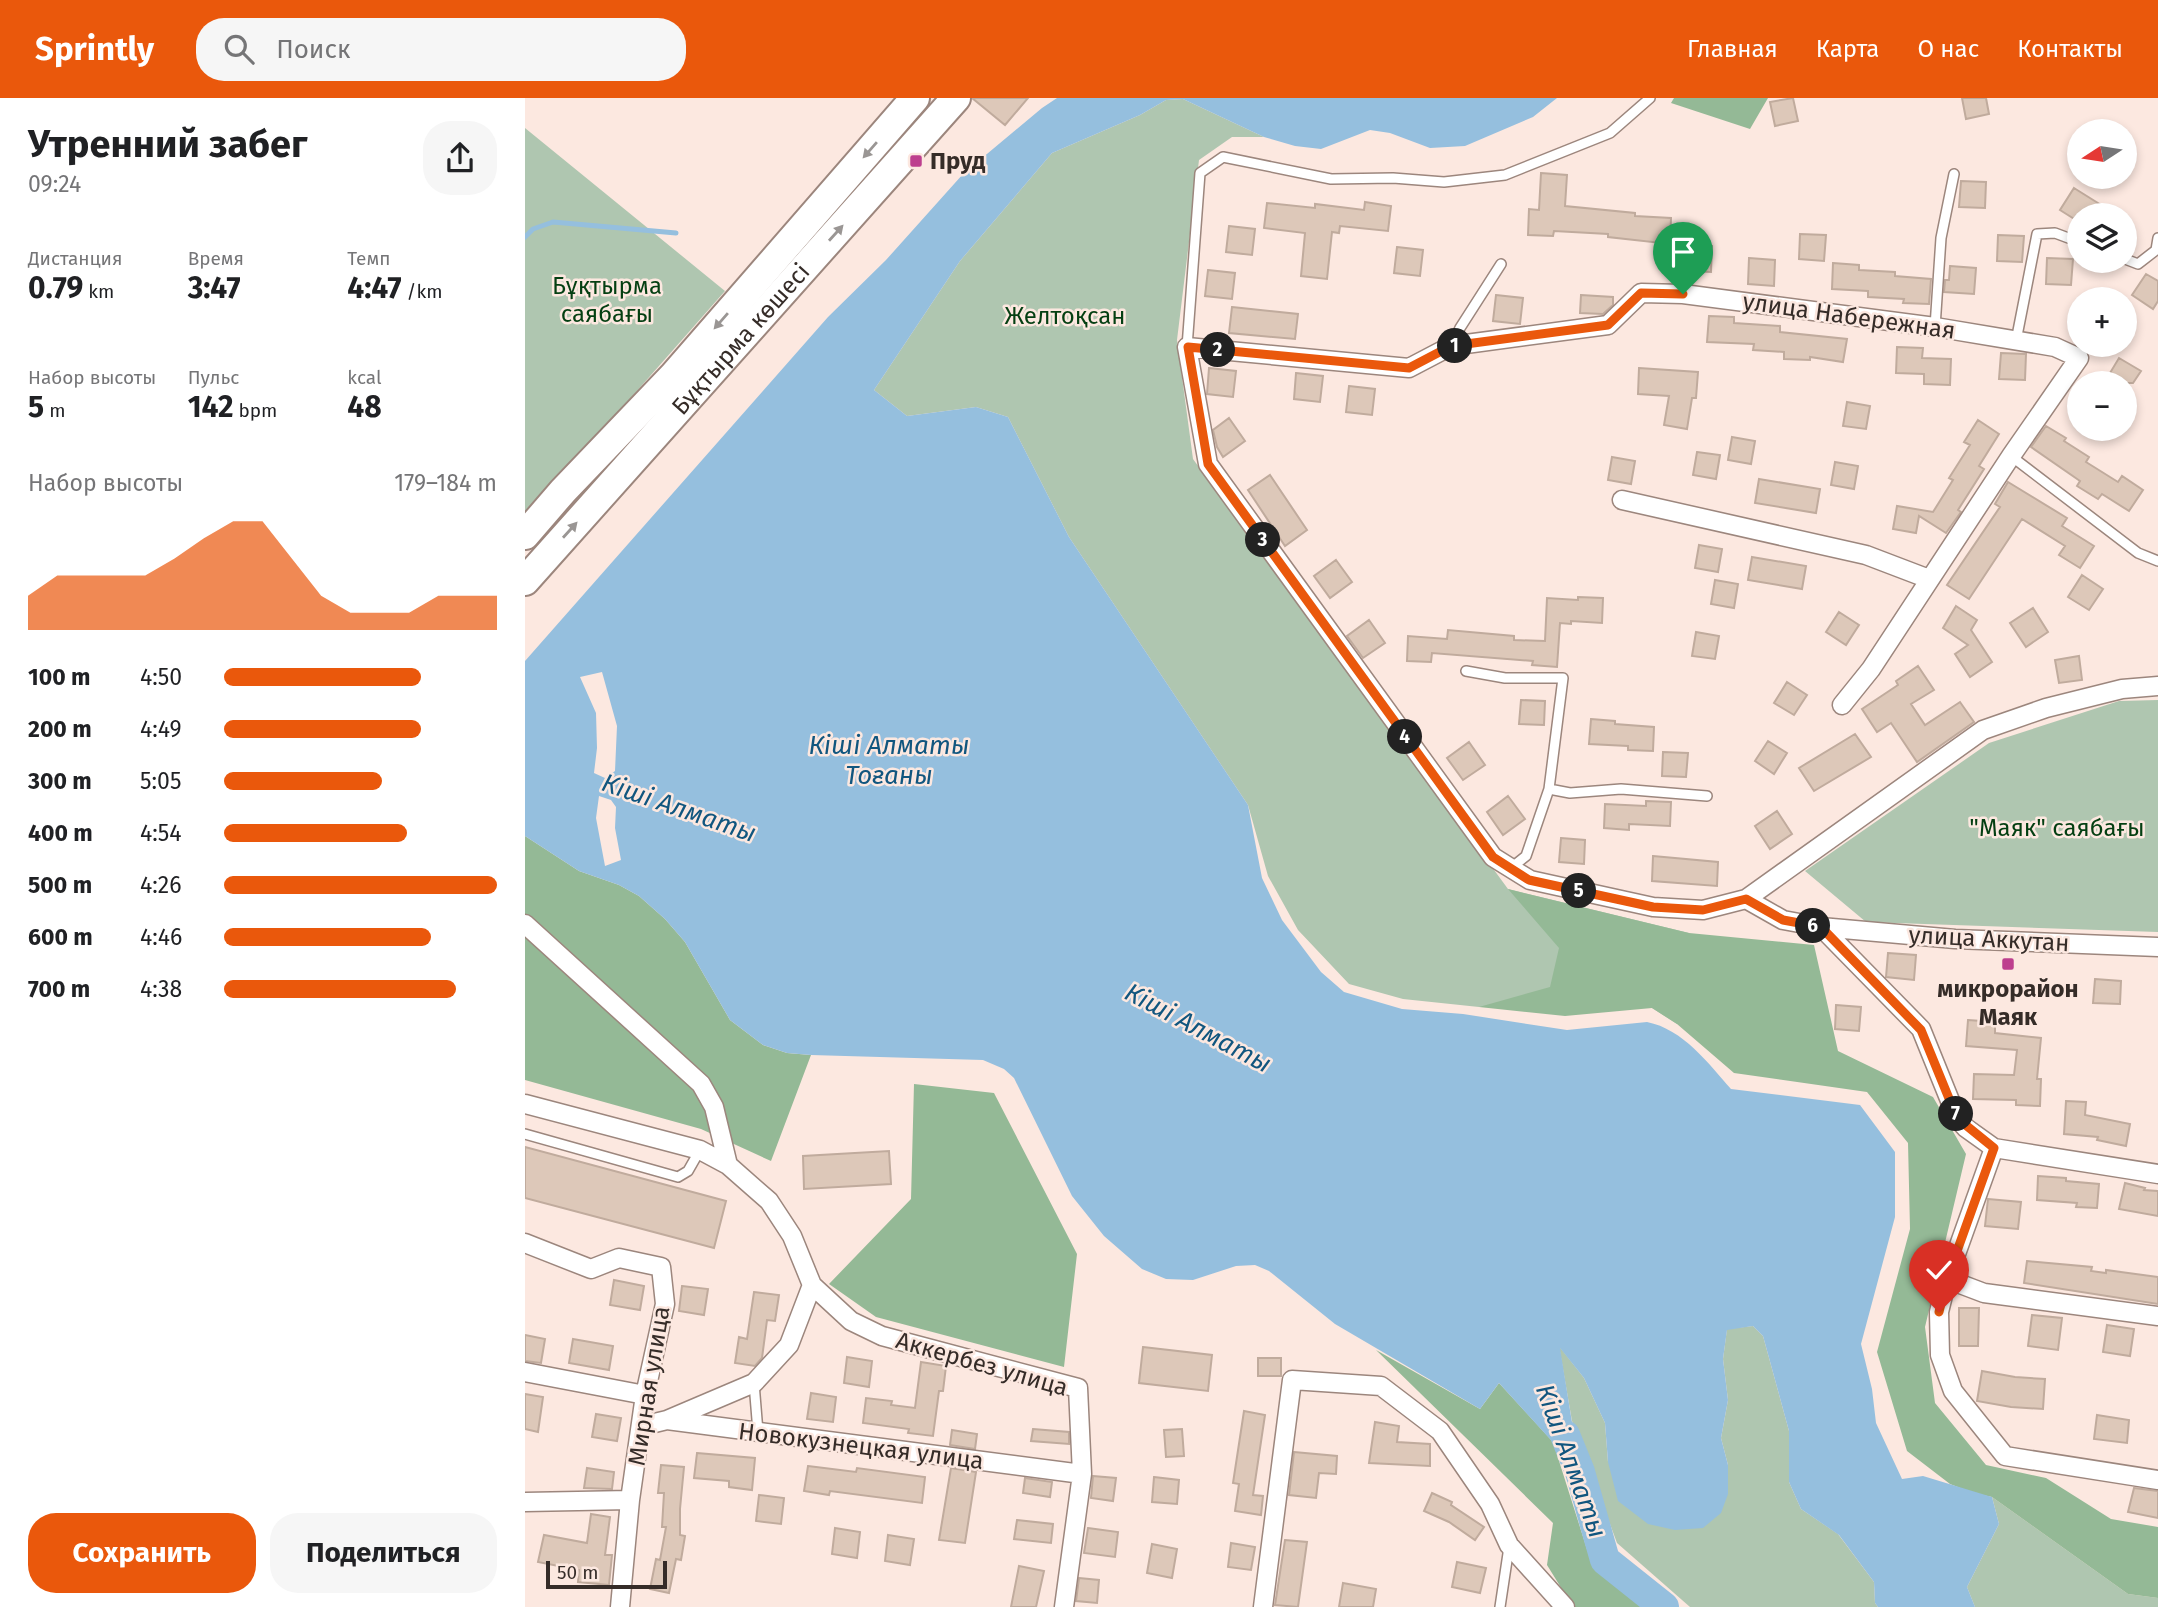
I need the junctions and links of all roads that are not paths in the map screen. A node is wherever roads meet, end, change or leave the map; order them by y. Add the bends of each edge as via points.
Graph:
1 (915, 98) edge
2 (956, 98) edge
3 (1650, 98) edge
4 (1954, 174) dead end
5 (2067, 237) edge
6 (2158, 238) edge
7 (2137, 263) edge
8 (1501, 264) dead end
9 (1935, 327) junction
10 (2016, 341) junction
11 (1451, 346) junction
12 (1188, 347) junction
13 (2011, 456) junction
14 (1622, 500) dead end
15 (525, 535) edge
16 (2158, 561) edge
17 (1929, 579) junction
18 (525, 581) edge
19 (1466, 671) dead end
20 (2158, 686) edge
21 (1842, 705) dead end
22 (1549, 789) junction
23 (1707, 796) dead end
24 (1510, 869) junction
25 (1746, 899) junction
26 (525, 924) edge
27 (1821, 927) junction
28 (2158, 947) edge
29 (525, 1104) edge
30 (525, 1134) edge
31 (1994, 1148) junction
32 (700, 1150) junction
33 (728, 1165) junction
34 (2158, 1174) edge
35 (525, 1243) edge
36 (1947, 1279) junction
37 (812, 1285) junction
38 (2158, 1316) edge
39 (525, 1372) edge
40 (754, 1383) junction
41 (645, 1395) junction
42 (667, 1420) junction
43 (642, 1426) junction
44 (758, 1432) junction
45 (1081, 1474) junction
46 (2158, 1480) edge
47 (631, 1500) junction
48 (525, 1502) edge
49 (1509, 1545) junction
50 (621, 1607) edge
51 (1064, 1607) edge
52 (1263, 1607) edge
53 (1500, 1607) edge
54 (1565, 1607) edge

1 -> 15 main road, Бұқтырма көшесі via 674,375
18 -> 2 main road, Бұқтырма көшесі
3 - 12 lane via 1610,133 1505,175 1444,182 1331,179 1223,157 1200,173
4 - 9 lane via 1941,238
5 - 10 lane via 2037,234
6 - 7 lane via 2156,250
8 - 11 lane
9 - 10 street, улица Набережная
9 - 11 street, улица Набережная via 1683,294 1641,293 1608,325
10 - 13 street, улица Набережная via 2055,347 2079,358
11 - 12 street, улица Набережная via 1409,368
12 - 24 street via 1208,464 1493,857
13 - 16 lane via 2138,553
13 - 17 street, улица Набережная
14 - 17 street via 1866,555
17 - 21 street, улица Набережная
19 - 22 lane via 1504,678 1563,678
20 - 25 street via 2084,698 1983,730
22 - 23 lane
22 - 24 lane via 1526,856
24 - 25 street via 1529,880 1653,907 1703,910
25 - 27 street, улица Аккутан via 1783,920
26 - 33 street via 701,1084 714,1107
27 - 28 street, улица Аккутан via 1955,939
27 - 31 street via 1921,1030 1957,1118
29 - 32 street, Аккербез улица
30 - 32 lane via 678,1177 688,1171
31 - 34 street
31 - 36 street
32 - 33 street, Аккербез улица
33 - 37 street, Аккербез улица via 769,1201 792,1236
35 - 41 street, Мирная улица via 591,1269 619,1258 661,1267 665,1304
36 - 38 street via 1984,1293
36 - 46 street via 1939,1312 1940,1355 1952,1391 2005,1456
37 - 40 street via 789,1345
37 - 45 street, Аккербез улица via 851,1321 882,1336 1078,1388
39 - 41 street
40 - 42 street
40 - 44 lane
41 - 43 street, Мирная улица
42 - 43 street, Новокузнецкая улица
42 - 44 street, Новокузнецкая улица
43 - 47 street, Мирная улица
44 - 45 street, Новокузнецкая улица
45 - 51 street, Аккербез улица
47 - 48 street
47 - 50 street, Мирная улица
49 - 52 street via 1490,1504 1440,1431 1381,1386 1292,1380
49 - 53 lane
49 - 54 street

